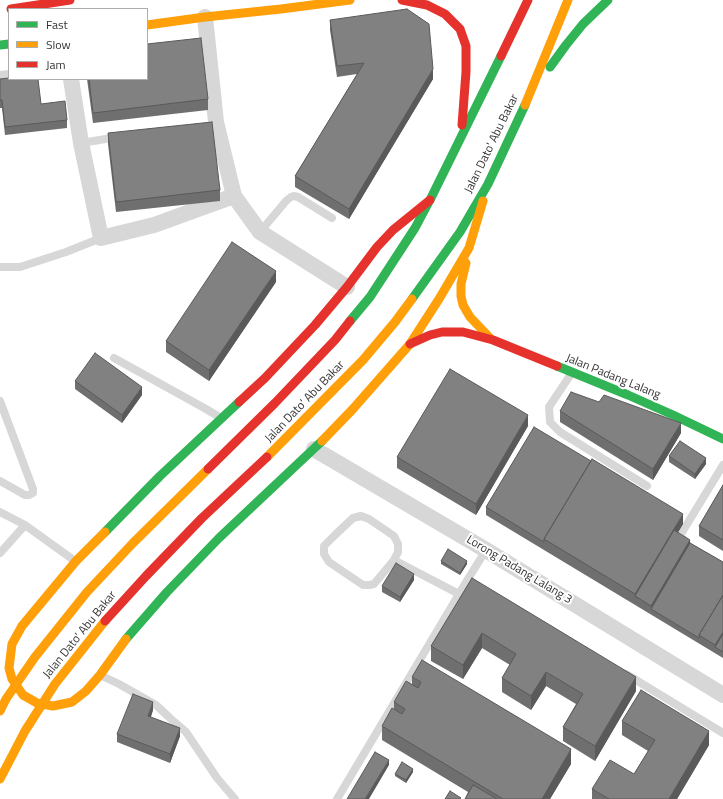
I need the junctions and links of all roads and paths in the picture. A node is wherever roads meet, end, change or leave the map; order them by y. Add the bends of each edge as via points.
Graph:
1 (70, 0) edge
2 (350, 0) edge
3 (402, 0) edge
4 (528, 0) edge
5 (568, 0) edge
6 (608, 0) edge
7 (39, 2) edge
8 (14, 8) edge
9 (205, 17) junction
10 (148, 25) edge
11 (71, 80) edge
12 (529, 96) junction
13 (126, 136) edge
14 (460, 138) junction
15 (81, 143) junction
16 (488, 184) junction
17 (234, 196) junction
18 (432, 198) junction
19 (332, 218) dead end
20 (260, 232) junction
21 (101, 238) junction
22 (469, 248) junction
23 (0, 267) edge
24 (347, 287) junction
25 (493, 340) junction
26 (410, 344) junction
27 (114, 358) dead end
28 (572, 373) junction
29 (0, 401) edge
30 (221, 419) junction
31 (723, 439) edge
32 (314, 449) junction
33 (723, 464) edge
34 (0, 481) edge
35 (647, 486) dead end
36 (0, 512) edge
37 (25, 525) junction
38 (693, 546) edge
39 (486, 550) junction
40 (0, 553) edge
41 (394, 560) junction
42 (76, 561) junction
43 (459, 594) junction
44 (616, 668) edge
45 (100, 675) junction
46 (723, 694) edge
47 (0, 711) edge
48 (723, 733) edge
49 (0, 779) edge
50 (235, 799) edge
51 (336, 799) edge

1 - 7 main road
2 - 9 main road
3 - 14 main road via 427,5 445,14 460,29 466,46 466,72
4 - 14 main road, Jalan Dato' Abu Bakar
5 - 12 main road, Jalan Dato' Abu Bakar
6 - 12 main road via 579,29
7 - 8 main road
9 - 10 main road
9 - 17 street via 212,123
11 - 15 street
12 - 16 main road, Jalan Dato' Abu Bakar
13 - 15 lane
14 - 18 main road, Jalan Dato' Abu Bakar
15 - 21 street
16 - 22 main road
16 - 49 main road, Jalan Dato' Abu Bakar via 460,232 395,322 363,360 269,456 202,518 100,626 55,684 25,731
17 - 20 street
17 - 21 street via 154,225
18 - 24 main road via 393,230
18 - 47 main road, Jalan Dato' Abu Bakar via 370,297 335,340 87,592 35,657
19 - 20 lane via 294,196 286,201
20 - 24 street
21 - 23 lane via 20,267
22 - 25 main road via 461,284 463,305 470,317
22 - 26 main road
24 - 30 main road via 265,378
25 - 26 main road via 463,332 442,332
25 - 28 main road, Jalan Padang Lalang
26 - 32 main road
27 - 30 lane
28 - 31 main road, Jalan Padang Lalang via 628,395
28 - 35 lane via 550,408 550,422 560,432
29 - 34 lane via 33,493 25,495
30 - 42 main road
32 - 39 street, Lorong Padang Lalang 3
32 - 45 main road via 219,538 167,592 130,634
33 - 38 lane via 681,534 682,538
36 - 37 lane
37 - 40 lane
37 - 42 lane
39 - 43 lane via 471,582
39 - 46 street, Lorong Padang Lalang 3
41 - 41 lane via 374,584 363,585 329,562 324,554 324,546 353,518 361,516 394,536 398,544
41 - 43 lane
42 - 45 main road via 22,626 12,644 9,668 12,679 23,695 53,706 72,702
43 - 51 lane
44 - 48 lane
45 - 50 lane via 156,705 171,718 186,732 217,778

